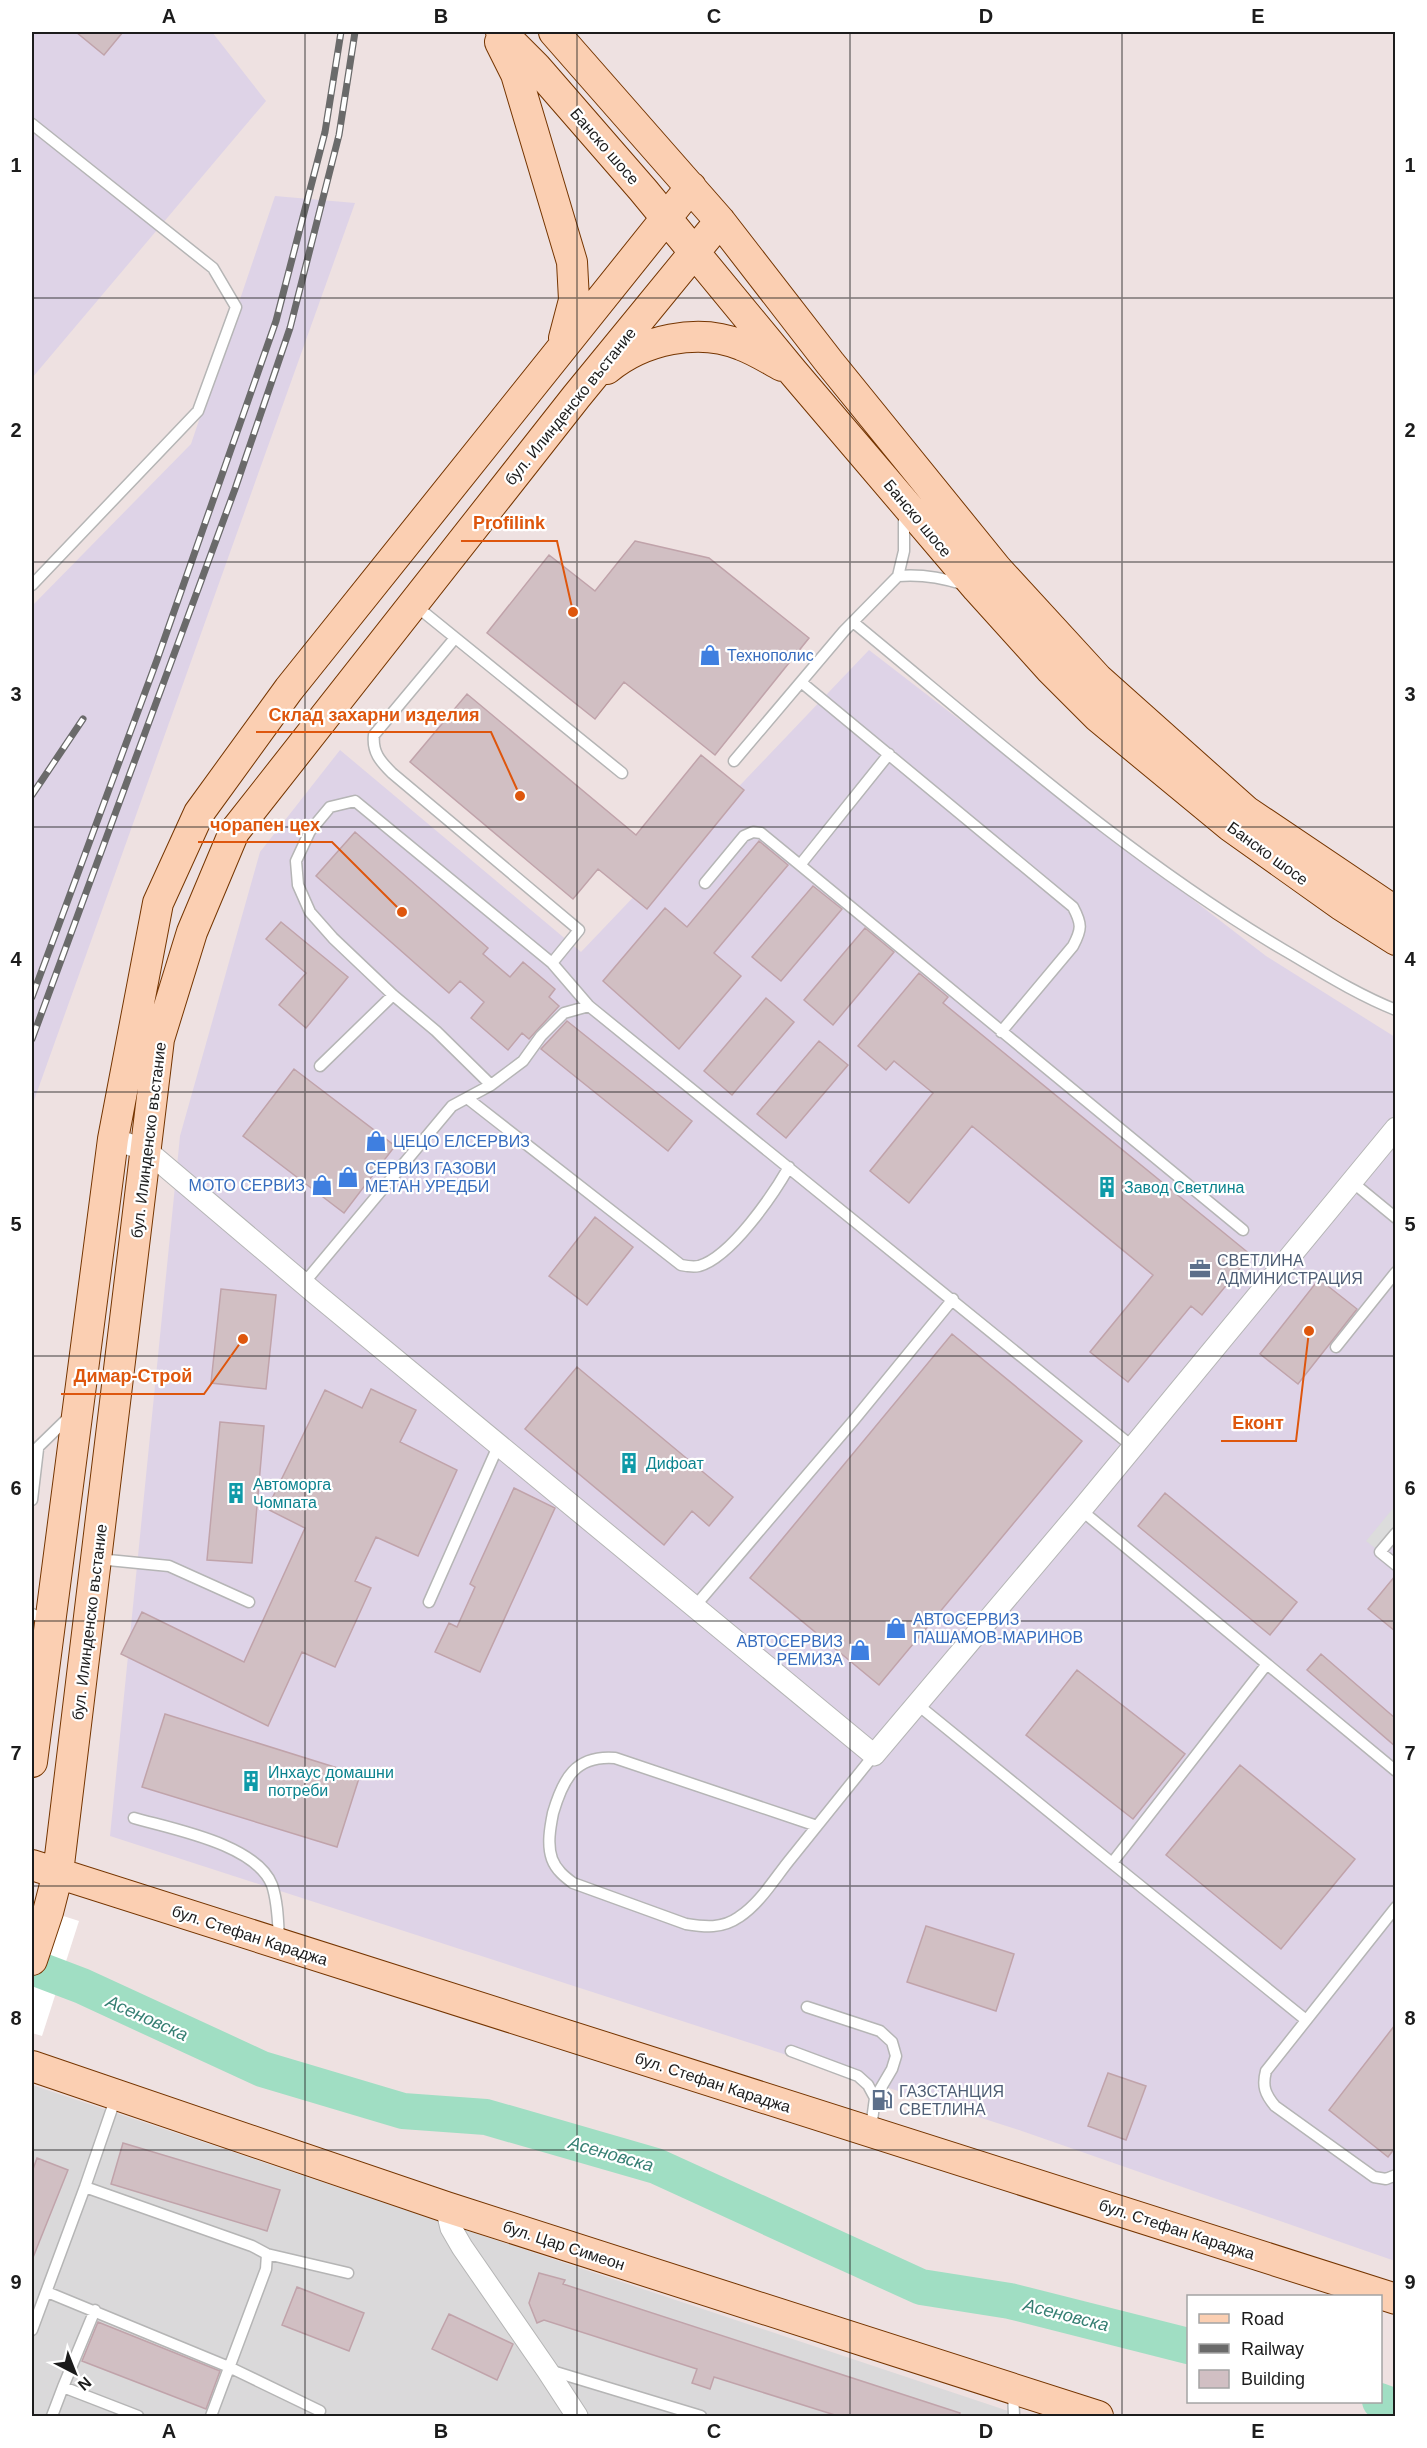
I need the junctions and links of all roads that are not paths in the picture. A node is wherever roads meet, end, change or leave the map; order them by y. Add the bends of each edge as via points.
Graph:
1 (495, 32) edge
2 (501, 32) edge
3 (554, 32) edge
4 (32, 124) edge
5 (691, 187) junction
6 (667, 218) junction
7 (720, 220) junction
8 (694, 252) junction
9 (561, 349) junction
10 (793, 372) junction
11 (576, 397) junction
12 (903, 499) junction
13 (898, 576) junction
14 (32, 585) edge
15 (977, 588) junction
16 (413, 604) junction
17 (853, 622) junction
18 (455, 638) junction
19 (801, 682) junction
20 (889, 754) junction
21 (734, 761) dead end
22 (622, 774) dead end
23 (800, 865) junction
24 (705, 883) dead end
25 (1395, 912) edge
26 (1395, 940) edge
27 (552, 963) junction
28 (393, 995) junction
29 (589, 1006) junction
30 (1395, 1010) edge
31 (1001, 1032) junction
32 (320, 1066) dead end
33 (491, 1085) junction
34 (467, 1098) junction
35 (1395, 1128) edge
36 (113, 1139) junction
37 (146, 1150) junction
38 (789, 1167) junction
39 (1351, 1181) junction
40 (1395, 1218) edge
41 (1243, 1230) dead end
42 (1395, 1272) edge
43 (304, 1283) junction
44 (953, 1299) junction
45 (1335, 1347) dead end
46 (78, 1407) junction
47 (500, 1444) junction
48 (1133, 1447) junction
49 (35, 1451) edge
50 (32, 1500) edge
51 (1081, 1510) junction
52 (1395, 1533) edge
53 (97, 1558) junction
54 (1395, 1565) edge
55 (249, 1602) dead end
56 (429, 1602) dead end
57 (696, 1605) junction
58 (41, 1617) edge
59 (1267, 1664) junction
60 (35, 1704) edge
61 (918, 1705) junction
62 (874, 1755) junction
63 (32, 1762) edge
64 (1395, 1771) edge
65 (134, 1818) dead end
66 (817, 1826) junction
67 (1112, 1863) junction
68 (45, 1869) edge
69 (1395, 1907) edge
70 (279, 1944) junction
71 (32, 1960) edge
72 (807, 2007) dead end
73 (1306, 2020) junction
74 (791, 2051) dead end
75 (32, 2066) edge
76 (117, 2094) junction
77 (875, 2098) junction
78 (871, 2132) junction
79 (1395, 2175) edge
80 (85, 2187) junction
81 (446, 2207) junction
82 (267, 2254) junction
83 (348, 2273) dead end
84 (47, 2292) junction
85 (1395, 2299) edge
86 (95, 2310) junction
87 (32, 2330) edge
88 (229, 2367) junction
89 (547, 2370) junction
90 (63, 2387) junction
91 (1013, 2402) edge
92 (320, 2411) dead end
93 (52, 2416) edge
94 (138, 2416) edge
95 (211, 2416) edge
96 (577, 2416) edge
97 (700, 2416) edge
98 (1098, 2416) edge

1 - 9 main road via 516,74 572,262 574,300
2 - 6 main road, Банско шосе
3 - 5 main road, Банско шосе
4 - 14 lane via 213,268 236,307 198,411
5 - 6 main road, бул. Илинденско въстание
5 - 7 main road, Банско шосе
6 - 8 main road, Банско шосе
6 - 9 main road, бул. Илинденско въстание
7 - 8 main road, бул. Илинденско въстание
7 - 25 main road, Банско шосе via 997,568 1098,679 1246,811
8 - 10 main road, Банско шосе
8 - 11 main road, бул. Илинденско въстание
9 - 36 main road, бул. Илинденско въстание via 289,689 199,813 158,903
10 - 11 main road via 740,344 707,336 665,340 623,356
10 - 12 main road, Банско шосе
11 - 16 main road, бул. Илинденско въстание
12 - 13 lane via 906,529
12 - 15 main road, Банско шосе
13 - 15 lane via 937,576
13 - 17 lane
15 - 26 main road, Банско шосе via 1098,717 1230,826
16 - 18 lane
16 - 37 main road, бул. Илинденско въстание via 234,832 192,932 159,1039
17 - 19 lane
17 - 30 lane via 1152,865 1243,926 1365,998
18 - 22 lane
18 - 27 lane via 374,735 372,747 392,773 579,930
19 - 20 lane
19 - 21 lane
20 - 23 lane
20 - 31 lane via 1073,907 1079,918 1081,932 1073,946
23 - 24 lane via 761,833 753,832 744,836
23 - 31 lane
27 - 28 lane via 355,801 330,807 310,831 296,861 298,885 310,912
27 - 29 lane
28 - 32 lane
28 - 33 lane
29 - 33 lane via 564,1013 523,1061
29 - 38 lane
31 - 41 lane
33 - 34 lane
34 - 38 lane via 681,1266 698,1266 717,1257 771,1199
34 - 43 lane via 452,1106
35 - 39 street
36 - 37 street
36 - 46 main road, бул. Илинденско въстание
37 - 43 street
37 - 53 main road, бул. Илинденско въстание
38 - 44 lane
39 - 40 lane
39 - 48 street
42 - 45 lane
43 - 47 street
44 - 48 lane
44 - 57 lane
46 - 49 lane
46 - 58 main road, бул. Илинденско въстание
47 - 56 lane
47 - 57 street
48 - 51 street
49 - 50 lane
51 - 59 lane
51 - 61 street
52 - 54 lane via 1380,1552
53 - 55 lane via 169,1566
53 - 68 main road, бул. Илинденско въстание
57 - 62 street
58 - 60 main road, бул. Илинденско въстание
59 - 64 lane
59 - 67 lane
60 - 63 main road, бул. Илинденско въстание
61 - 62 street
61 - 67 lane
62 - 66 lane
65 - 70 lane via 226,1844 252,1862 271,1883 278,1913
66 - 66 lane via 753,1906 722,1926 704,1927 573,1883 552,1860 549,1828 568,1776 584,1762 598,1757 615,1758
67 - 73 lane
68 - 70 main road, бул. Стефан Караджа
68 - 71 main road, бул. Илинденско въстание via 48,1912
69 - 73 lane
70 - 78 main road, бул. Стефан Караджа
72 - 77 lane via 880,2031 892,2042 896,2056
73 - 79 lane via 1266,2071 1265,2094 1275,2106 1374,2177 1386,2179
74 - 77 lane via 858,2076
75 - 76 main road, бул. Цар Симеон
76 - 80 lane
76 - 81 main road, бул. Цар Симеон
77 - 78 lane
78 - 85 main road, бул. Стефан Караджа
80 - 82 lane
80 - 84 lane
81 - 89 street via 451,2228 462,2247
81 - 91 main road, бул. Цар Симеон
82 - 83 lane
82 - 88 lane via 266,2269
84 - 86 lane
84 - 87 lane
86 - 88 lane
86 - 90 lane
88 - 92 lane
88 - 95 lane
89 - 96 street
89 - 97 lane
90 - 93 lane
90 - 94 lane
91 - 98 main road, бул. Цар Симеон

